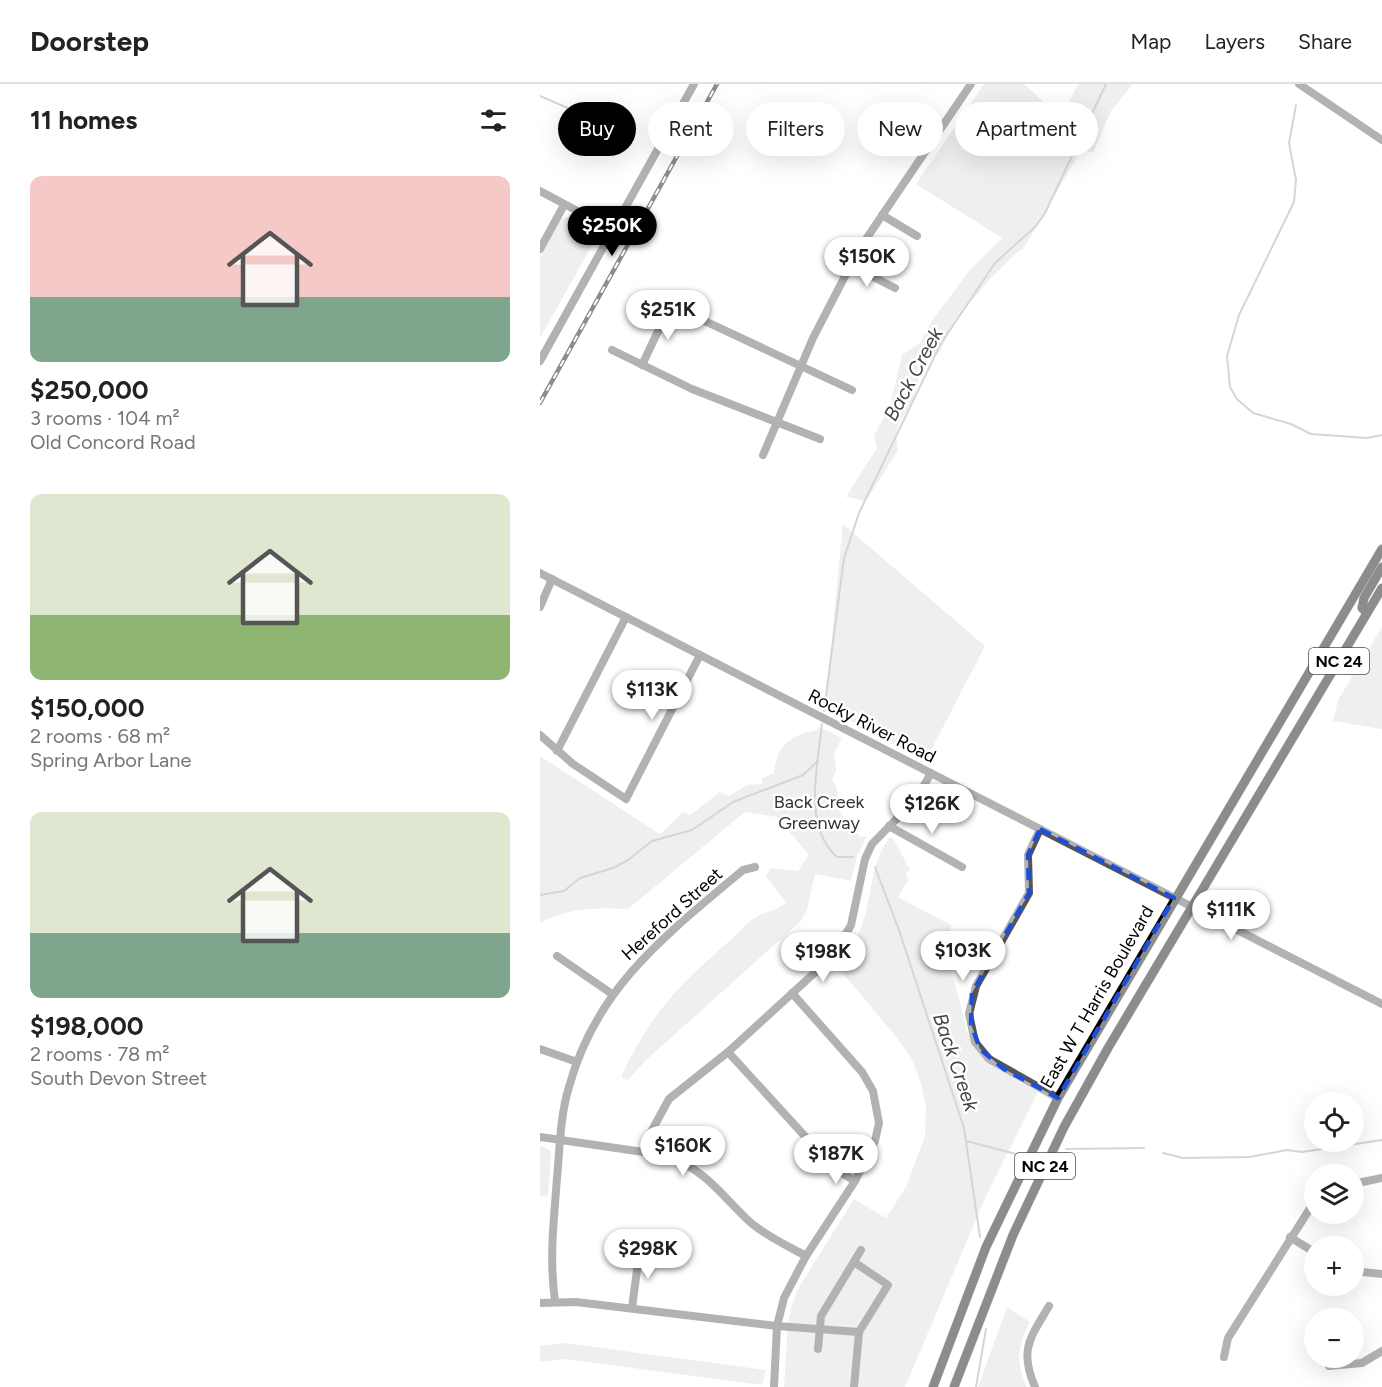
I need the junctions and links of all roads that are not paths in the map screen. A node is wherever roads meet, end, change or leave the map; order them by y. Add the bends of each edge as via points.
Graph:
1 (694, 84) edge
2 (971, 84) edge
3 (1299, 84) edge
4 (1382, 140) edge
5 (540, 191) edge
6 (564, 205) junction
7 (882, 215) junction
8 (613, 230) junction
9 (917, 236) dead end
10 (540, 249) edge
11 (850, 266) junction
12 (895, 288) dead end
13 (647, 294) dead end
14 (670, 306) junction
15 (612, 350) dead end
16 (540, 361) edge
17 (642, 365) junction
18 (800, 368) junction
19 (852, 390) dead end
20 (777, 423) junction
21 (820, 439) dead end
22 (763, 455) dead end
23 (1382, 549) edge
24 (1382, 567) edge
25 (540, 573) edge
26 (552, 579) junction
27 (1382, 588) edge
28 (540, 607) edge
29 (1367, 613) junction
30 (626, 617) junction
31 (700, 655) junction
32 (540, 735) edge
33 (557, 751) junction
34 (931, 773) junction
35 (889, 826) junction
36 (1040, 829) junction
37 (755, 867) dead end
38 (962, 867) dead end
39 (1174, 898) junction
40 (1192, 907) junction
41 (557, 956) dead end
42 (792, 993) junction
43 (612, 994) junction
44 (1382, 1004) edge
45 (540, 1049) edge
46 (728, 1052) junction
47 (576, 1062) junction
48 (1058, 1098) junction
49 (540, 1137) edge
50 (560, 1140) junction
51 (647, 1153) junction
52 (1382, 1178) edge
53 (855, 1181) junction
54 (1364, 1182) edge
55 (1304, 1217) edge
56 (1290, 1237) junction
57 (645, 1246) dead end
58 (1304, 1246) edge
59 (861, 1250) dead end
60 (806, 1256) junction
61 (854, 1262) junction
62 (1364, 1272) edge
63 (1382, 1274) edge
64 (555, 1301) junction
65 (540, 1303) edge
66 (1049, 1306) dead end
67 (632, 1308) junction
68 (777, 1326) junction
69 (820, 1329) junction
70 (859, 1332) junction
71 (818, 1349) dead end
72 (1382, 1351) edge
73 (1224, 1357) dead end
74 (1364, 1362) edge
75 (774, 1387) edge
76 (854, 1387) edge
77 (933, 1387) edge
78 (954, 1387) edge
79 (1035, 1387) edge

1 - 8 street
2 - 7 street
3 - 4 street
5 - 6 street
6 - 8 street
6 - 10 street
7 - 9 street
7 - 11 street
8 - 16 street
11 - 12 street
11 - 18 street
13 - 14 street
14 - 17 street
14 - 18 street
15 - 17 street
17 - 20 street
18 - 19 street
18 - 20 street
20 - 21 street
20 - 22 street
23 - 39 main road, East W T Harris Boulevard / NC 24
24 - 29 main road via 1363,601 1362,608
25 - 26 street, Rocky River Road
26 - 28 street
26 - 30 street, Rocky River Road
27 - 29 main road, East W T Harris Boulevard / NC 24
29 - 40 main road, East W T Harris Boulevard / NC 24
30 - 31 street, Rocky River Road
30 - 33 street
31 - 33 street via 626,799
31 - 34 street, Rocky River Road
32 - 33 street
34 - 35 street via 917,798
34 - 36 street, Rocky River Road
35 - 38 street
35 - 42 street via 872,844 865,859 844,942
36 - 39 street, Rocky River Road
36 - 48 street via 1028,855 1029,893 976,986 969,1014 975,1042 989,1059
37 - 43 street, Hereford Street via 743,870 659,941
39 - 40 street, Rocky River Road
39 - 48 main road, East W T Harris Boulevard / NC 24
40 - 44 street, Rocky River Road
40 - 78 main road, East W T Harris Boulevard / NC 24 via 1092,1076 1047,1161 992,1284
41 - 43 street
42 - 46 street
42 - 53 street via 862,1072 873,1091 879,1123 875,1141
43 - 47 street, Hereford Street
45 - 47 street
46 - 51 street via 669,1099 651,1132
46 - 53 street via 834,1168
47 - 50 street, Hereford Street
48 - 77 main road, East W T Harris Boulevard / NC 24 via 990,1237
49 - 50 street
50 - 51 street
50 - 64 street, Hereford Street via 550,1263
51 - 60 street via 682,1161 700,1172 751,1223
52 - 54 street
53 - 60 street
55 - 56 street
56 - 58 street
56 - 73 street via 1228,1338
57 - 67 street via 639,1255
59 - 61 street
60 - 68 street via 784,1298
61 - 69 street via 821,1316
61 - 70 street via 888,1285
62 - 63 street
64 - 65 street
64 - 67 street
66 - 79 street via 1034,1328 1027,1348 1026,1360
67 - 68 street
68 - 69 street
68 - 75 street
69 - 70 street
69 - 71 street
70 - 76 street
72 - 74 street

